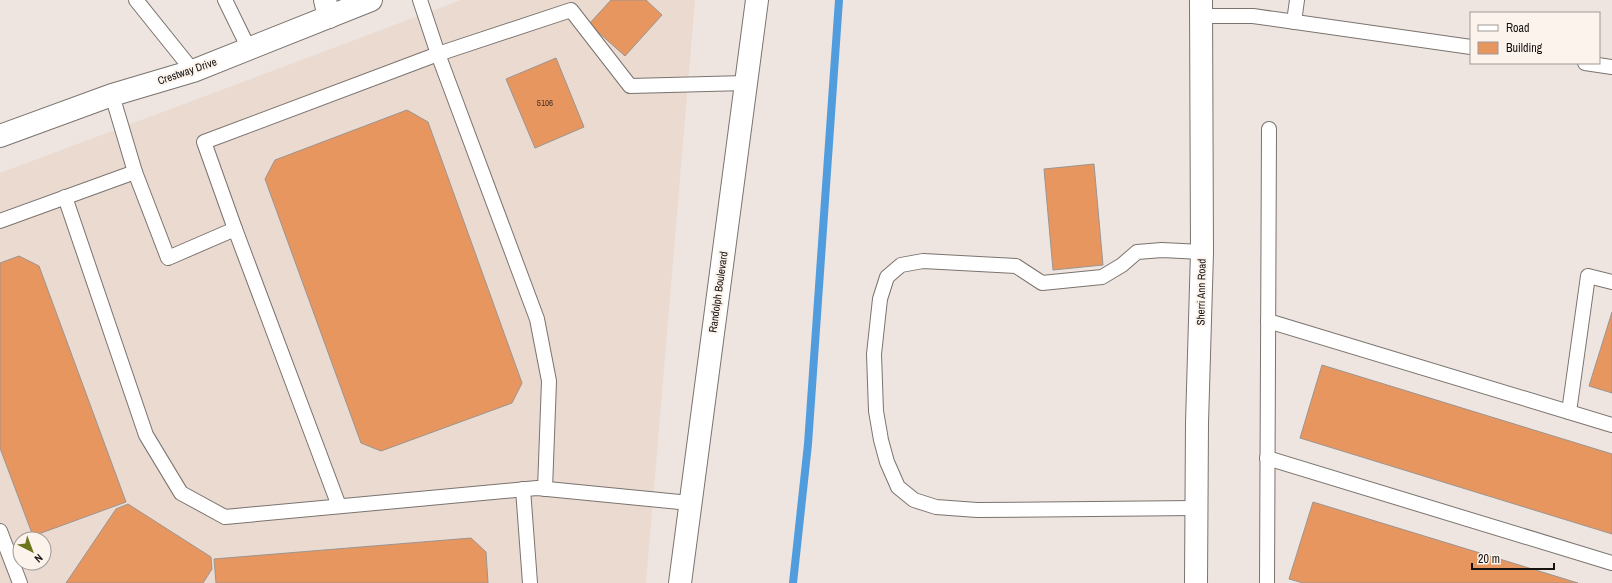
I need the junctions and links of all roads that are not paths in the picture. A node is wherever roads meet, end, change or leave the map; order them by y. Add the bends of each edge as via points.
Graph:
1 (137, 0) edge
2 (225, 0) edge
3 (371, 0) edge
4 (420, 0) edge
5 (757, 0) edge
6 (1297, 0) edge
7 (569, 5) edge
8 (327, 8) edge
9 (1201, 8) edge
10 (1294, 22) junction
11 (1470, 47) edge
12 (249, 49) junction
13 (438, 54) junction
14 (1592, 64) edge
15 (1612, 67) edge
16 (193, 71) junction
17 (746, 83) junction
18 (112, 95) junction
19 (1269, 129) dead end
20 (0, 136) edge
21 (136, 172) junction
22 (65, 197) junction
23 (0, 221) edge
24 (235, 229) junction
25 (1202, 252) junction
26 (1612, 282) edge
27 (1268, 321) junction
28 (1569, 412) junction
29 (1612, 425) edge
30 (1267, 458) junction
31 (522, 489) junction
32 (545, 489) junction
33 (690, 503) junction
34 (339, 506) junction
35 (1196, 508) junction
36 (0, 531) edge
37 (1612, 563) edge
38 (20, 583) edge
39 (530, 583) edge
40 (680, 583) edge
41 (1196, 583) edge
42 (1267, 583) edge

1 - 16 lane
2 - 12 lane
3 - 8 main road, Crestway Drive
4 - 13 lane
5 - 17 main road, Randolph Boulevard
6 - 10 lane
7 - 13 lane
7 - 17 lane via 630,86
8 - 12 main road, Crestway Drive
9 - 10 lane
9 - 25 main road, Sherri Ann Road
10 - 11 lane
12 - 16 main road, Crestway Drive
13 - 24 lane via 204,142
13 - 32 lane via 537,319 549,381
14 - 15 lane
16 - 18 main road, Crestway Drive
17 - 33 main road, Randolph Boulevard
18 - 20 main road, Crestway Drive
18 - 21 lane
19 - 27 lane
21 - 22 lane
21 - 24 lane via 168,258
22 - 23 lane
22 - 34 lane via 146,435 181,493 225,517
24 - 34 lane
25 - 35 main road, Sherri Ann Road
25 - 35 lane via 1137,252 1102,277 1042,283 1016,266 923,261 901,265 887,277 880,299 874,354 876,412 887,462 898,487 914,500 936,507 977,510
26 - 28 lane via 1588,276
27 - 28 lane
27 - 30 lane
28 - 29 lane
30 - 37 lane
30 - 42 lane
31 - 32 lane
31 - 34 lane
31 - 39 lane
32 - 33 lane
33 - 40 main road, Randolph Boulevard
35 - 41 main road, Sherri Ann Road
36 - 38 lane

